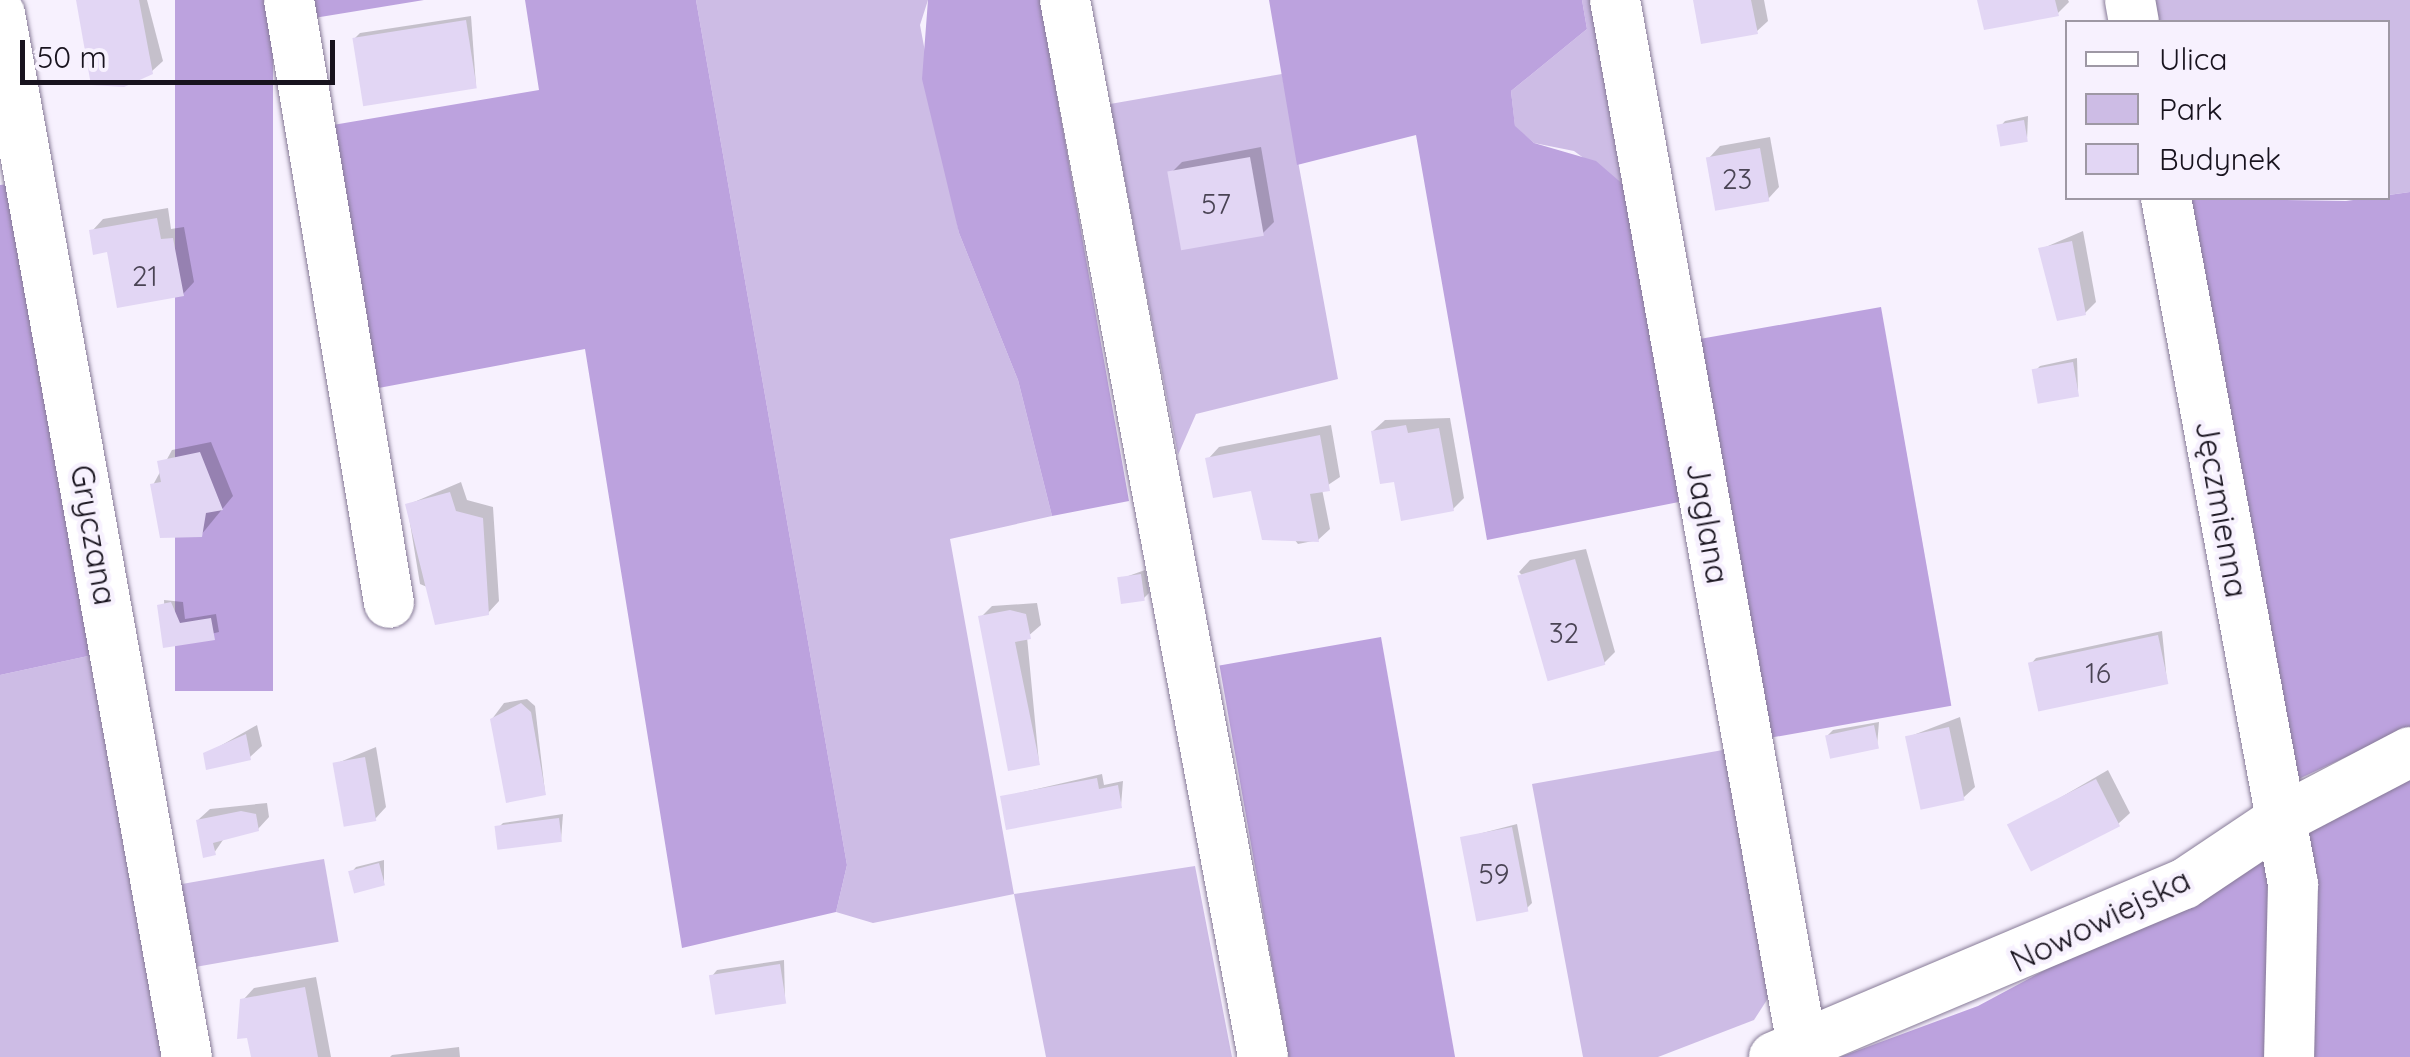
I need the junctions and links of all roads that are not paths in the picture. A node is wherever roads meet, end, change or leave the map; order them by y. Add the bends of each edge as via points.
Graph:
1 (289, 0) edge
2 (1065, 0) edge
3 (1614, 0) edge
4 (0, 14) edge
5 (2166, 200) edge
6 (389, 603) dead end
7 (2410, 752) edge
8 (2278, 821) junction
9 (1788, 1051) edge
10 (188, 1057) edge
11 (1262, 1057) edge
12 (2289, 1057) edge

1 - 6 street
2 - 11 street
3 - 9 street, Jaglana
4 - 10 street, Gryczana
5 - 8 street, Jęczmienna
7 - 8 street, Nowowiejska
8 - 9 street, Nowowiejska via 2184,884
8 - 12 street, Jęczmienna via 2293,884

